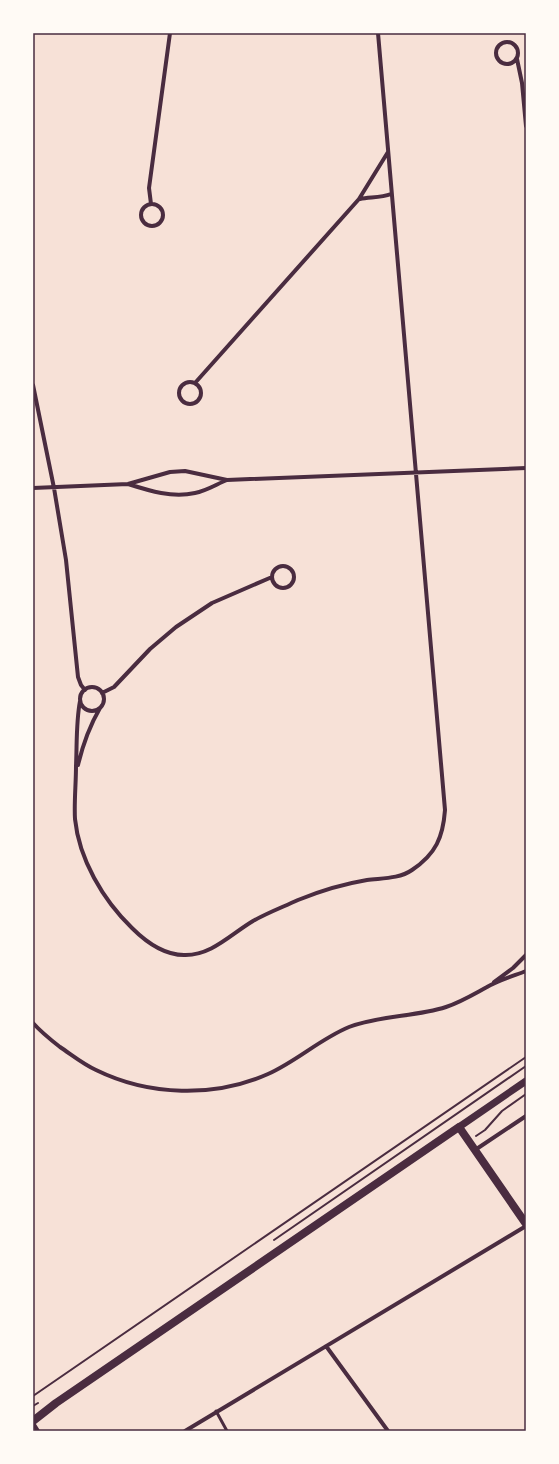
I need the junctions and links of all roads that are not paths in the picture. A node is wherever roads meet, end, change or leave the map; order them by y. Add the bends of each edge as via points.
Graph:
1 (170, 33) edge
2 (378, 33) edge
3 (517, 59) junction
4 (526, 126) edge
5 (388, 152) junction
6 (391, 194) junction
7 (359, 200) junction
8 (151, 204) junction
9 (196, 383) junction
10 (33, 385) edge
11 (526, 468) edge
12 (417, 472) junction
13 (227, 480) junction
14 (128, 484) junction
15 (33, 488) edge
16 (54, 488) junction
17 (272, 577) junction
18 (84, 690) junction
19 (102, 693) junction
20 (80, 701) junction
21 (101, 707) junction
22 (76, 773) junction
23 (526, 955) edge
24 (526, 971) edge
25 (485, 988) junction
26 (33, 1023) edge
27 (526, 1081) edge
28 (526, 1116) edge
29 (459, 1127) junction
30 (475, 1150) junction
31 (526, 1225) edge
32 (326, 1346) junction
33 (216, 1411) junction
34 (33, 1422) edge
35 (38, 1431) edge
36 (185, 1431) edge
37 (227, 1431) edge
38 (388, 1431) edge

1 - 8 street via 149,194
2 - 5 street
3 - 3 street via 518,48 513,43 506,41 497,48 496,56 501,62 508,64
3 - 4 street
5 - 6 street
5 - 7 street
6 - 7 street
6 - 12 street
7 - 9 street
8 - 8 street via 144,208 141,215 143,222 153,227 162,222 164,215 161,208
9 - 9 street via 184,383 179,388 179,396 186,404 194,404 201,396
10 - 16 street
11 - 12 street
12 - 13 street
12 - 22 street via 445,810 439,842 421,863 404,874 341,886 300,900 253,922 208,950 193,955 169,952 156,947 124,921 94,877 82,848 75,820
13 - 14 street via 185,471 170,472
13 - 14 street via 203,491 186,494 156,493
14 - 16 street
15 - 16 street
16 - 18 street via 66,560 78,677
17 - 17 street via 276,586 283,588 290,586 294,580 294,572 289,567 281,565 274,569
17 - 19 street via 212,603 176,627 150,649 114,687
18 - 19 street via 94,687
18 - 20 street
19 - 21 street via 104,700
20 - 21 street via 82,707 89,711
20 - 22 street via 77,716
21 - 22 street via 83,743
23 - 25 street
24 - 25 street
25 - 26 street via 446,1007 380,1018 350,1027 252,1081 205,1090 154,1089 96,1070 74,1057
27 - 29 street
28 - 30 street
29 - 30 main road
29 - 34 main road via 56,1403
30 - 31 main road
31 - 32 street
32 - 33 street
32 - 38 street
33 - 36 street
33 - 37 lane
34 - 35 street

